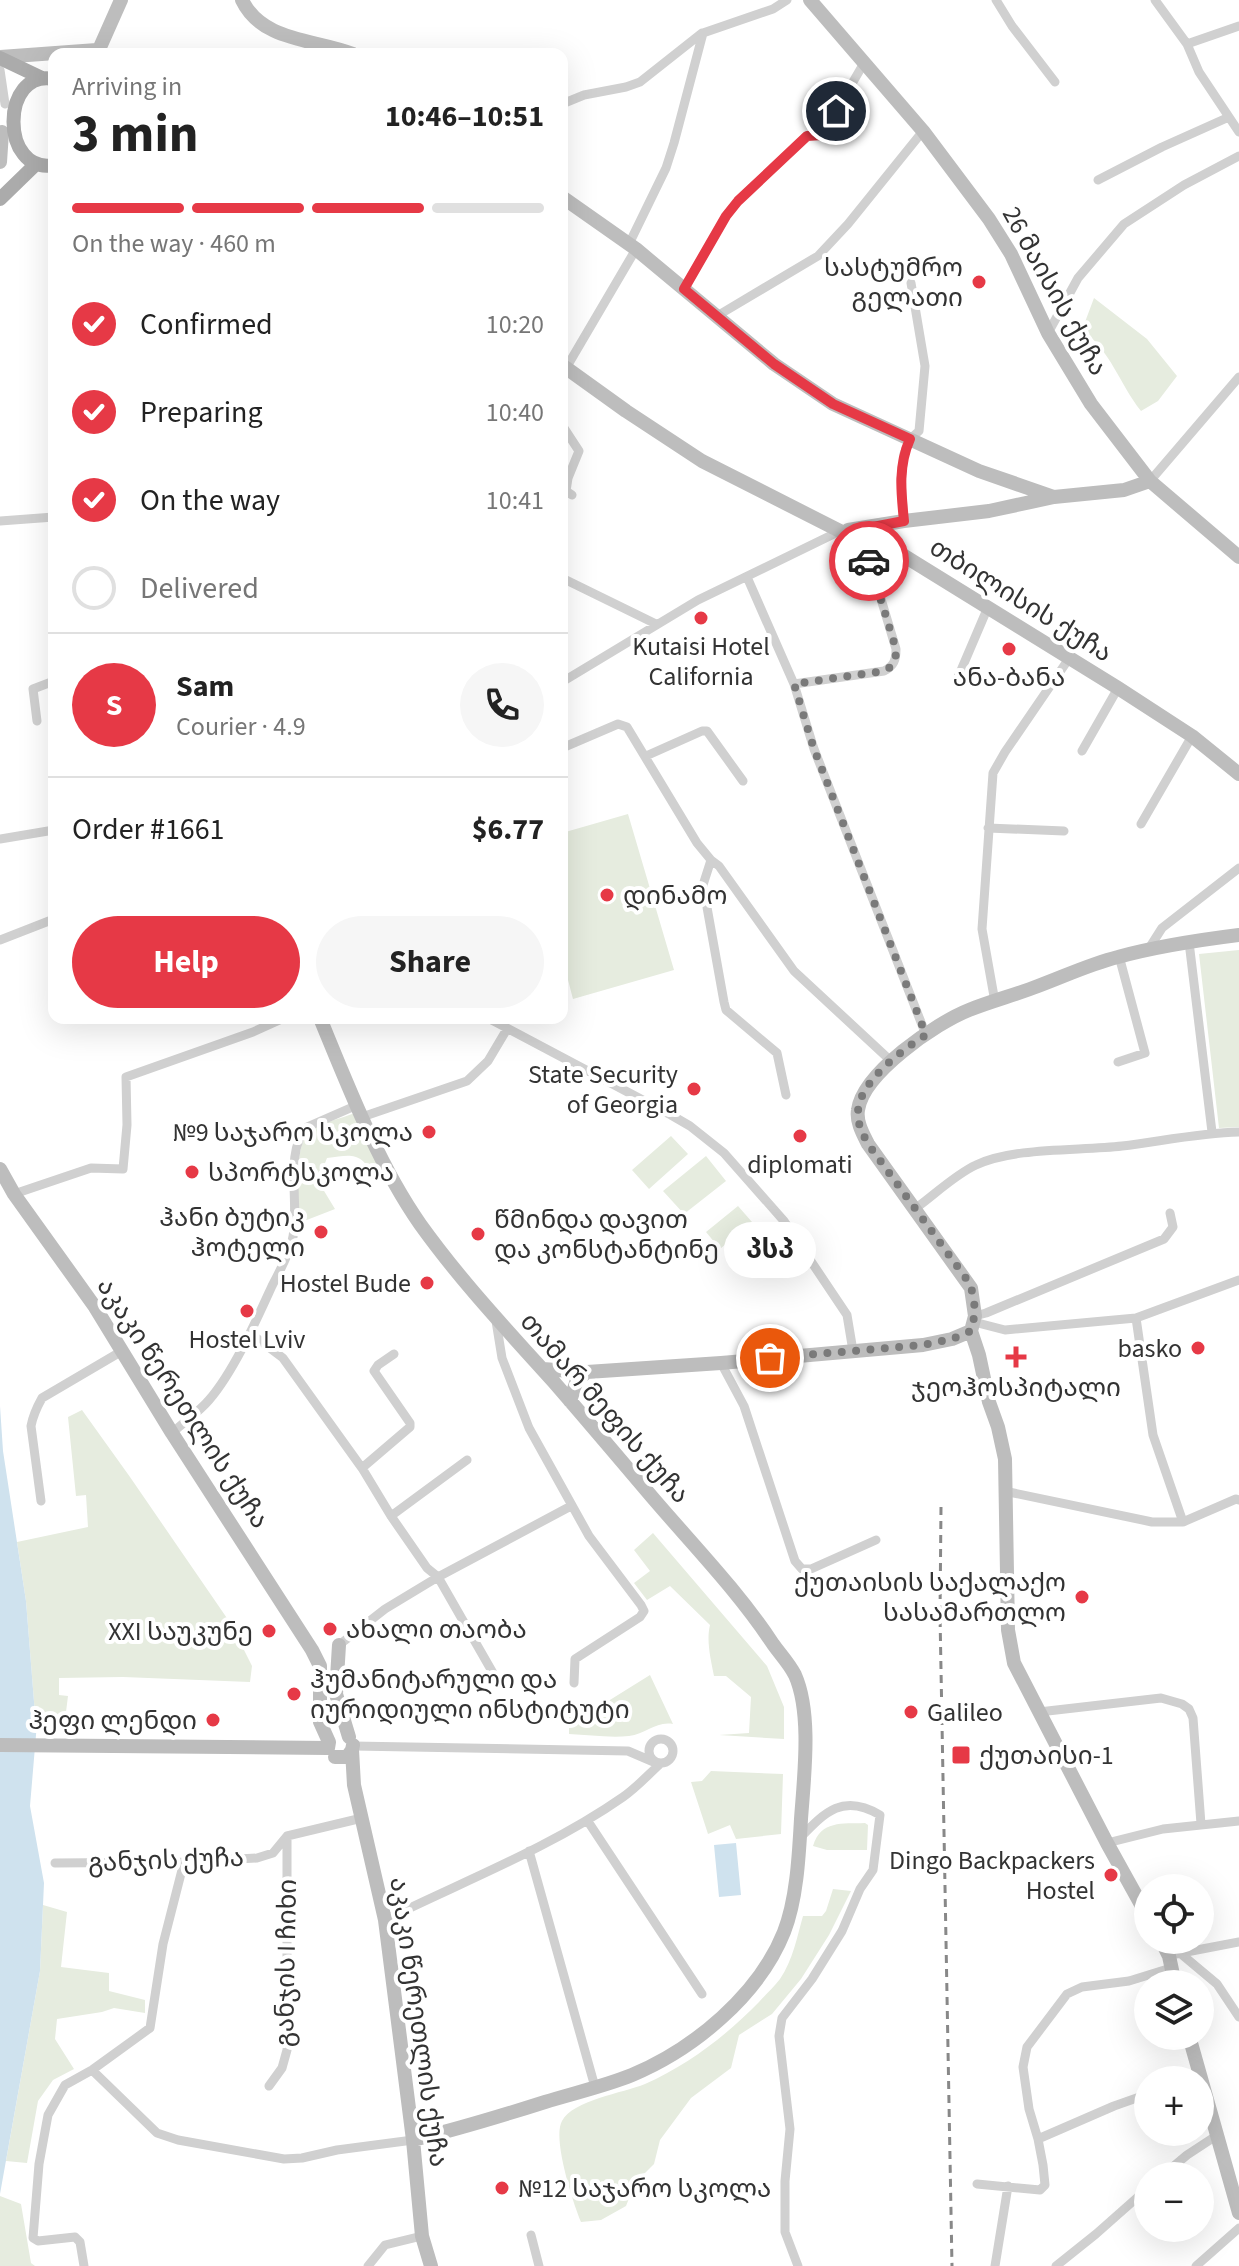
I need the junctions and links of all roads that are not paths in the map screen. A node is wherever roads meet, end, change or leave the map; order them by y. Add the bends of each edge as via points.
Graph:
1 (121, 0) edge
2 (242, 0) edge
3 (787, 0) edge
4 (810, 0) edge
5 (996, 0) edge
6 (1155, 0) edge
7 (1239, 26) edge
8 (703, 33) junction
9 (1187, 44) junction
10 (97, 48) edge
11 (333, 48) edge
12 (48, 55) edge
13 (0, 58) edge
14 (864, 63) junction
15 (0, 70) edge
16 (48, 76) edge
17 (48, 77) edge
18 (1055, 82) dead end
19 (568, 102) edge
20 (5, 104) junction
21 (1229, 117) junction
22 (923, 131) junction
23 (2, 132) edge
24 (1239, 132) edge
25 (1239, 156) edge
26 (0, 162) edge
27 (35, 165) junction
28 (48, 165) edge
29 (1098, 180) dead end
30 (0, 199) edge
31 (568, 201) edge
32 (633, 246) junction
33 (911, 283) dead end
34 (684, 289) junction
35 (717, 316) junction
36 (1048, 333) junction
37 (568, 360) edge
38 (568, 372) edge
39 (1239, 377) edge
40 (568, 434) edge
41 (910, 439) junction
42 (568, 478) edge
43 (1150, 481) junction
44 (568, 492) edge
45 (572, 495) dead end
46 (1054, 497) junction
47 (48, 517) edge
48 (0, 521) edge
49 (904, 521) junction
50 (840, 531) junction
51 (870, 533) junction
52 (1236, 549) edge
53 (747, 577) junction
54 (568, 581) edge
55 (988, 607) junction
56 (656, 624) junction
57 (1070, 657) junction
58 (568, 678) edge
59 (956, 682) dead end
60 (48, 683) edge
61 (794, 684) junction
62 (1118, 688) junction
63 (37, 721) dead end
64 (1192, 736) junction
65 (568, 745) edge
66 (1082, 751) dead end
67 (646, 756) junction
68 (1237, 766) edge
69 (743, 781) dead end
70 (1141, 824) dead end
71 (988, 828) junction
72 (48, 831) edge
73 (1064, 831) dead end
74 (0, 839) edge
75 (711, 860) junction
76 (1239, 868) edge
77 (48, 921) edge
78 (1239, 935) edge
79 (0, 940) edge
80 (1189, 942) junction
81 (1148, 950) junction
82 (1119, 956) junction
83 (995, 1002) junction
84 (271, 1024) edge
85 (323, 1024) edge
86 (498, 1024) edge
87 (507, 1029) junction
88 (926, 1035) junction
89 (891, 1061) junction
90 (1118, 1062) dead end
91 (786, 1095) dead end
92 (359, 1111) junction
93 (1212, 1132) junction
94 (1239, 1132) edge
95 (0, 1169) edge
96 (14, 1194) junction
97 (916, 1208) junction
98 (1170, 1213) dead end
99 (1239, 1280) edge
100 (1136, 1318) junction
101 (496, 1321) junction
102 (973, 1323) junction
103 (250, 1333) junction
104 (122, 1351) junction
105 (853, 1351) junction
106 (394, 1354) dead end
107 (721, 1363) junction
108 (542, 1369) junction
109 (587, 1372) junction
110 (570, 1401) junction
111 (172, 1433) junction
112 (467, 1460) dead end
113 (362, 1468) junction
114 (1004, 1491) junction
115 (1239, 1500) edge
116 (41, 1501) dead end
117 (571, 1506) junction
118 (391, 1516) junction
119 (1183, 1522) junction
120 (876, 1540) dead end
121 (438, 1577) junction
122 (339, 1645) junction
123 (320, 1666) junction
124 (497, 1680) dead end
125 (574, 1683) dead end
126 (1039, 1712) junction
127 (654, 1741) junction
128 (0, 1745) edge
129 (351, 1745) junction
130 (331, 1749) junction
131 (628, 1751) junction
132 (658, 1763) junction
133 (354, 1785) junction
134 (362, 1818) junction
135 (587, 1820) junction
136 (1239, 1821) edge
137 (1201, 1824) junction
138 (287, 1836) junction
139 (800, 1838) junction
140 (1107, 1843) junction
141 (529, 1851) junction
142 (184, 1862) junction
143 (55, 1863) dead end
144 (1134, 1892) edge
145 (385, 1920) junction
146 (1239, 1942) edge
147 (1170, 1954) edge
148 (1173, 1959) junction
149 (1174, 1970) edge
150 (702, 1994) dead end
151 (1239, 2017) edge
152 (92, 2070) junction
153 (269, 2086) dead end
154 (595, 2087) junction
155 (1134, 2099) edge
156 (1214, 2130) edge
157 (1216, 2136) junction
158 (1038, 2139) junction
159 (413, 2140) junction
160 (1179, 2162) edge
161 (1234, 2176) edge
162 (977, 2184) dead end
163 (1008, 2186) junction
164 (1134, 2200) edge
165 (1239, 2213) edge
166 (1239, 2228) edge
167 (531, 2235) dead end
168 (422, 2236) junction
169 (84, 2266) edge
170 (368, 2266) edge
171 (431, 2266) edge
172 (539, 2266) edge
173 (798, 2266) edge
174 (995, 2266) edge
175 (1056, 2266) edge
176 (1196, 2266) edge

1 - 10 main road
2 - 11 main road via 268,29
3 - 8 street
4 - 14 main road, 26 მაისის ქუჩა
5 - 18 street
6 - 9 street
7 - 9 street
8 - 19 street via 640,82
8 - 32 street via 666,168
9 - 21 street
12 - 13 main road
13 - 16 main road
14 - 22 main road, 26 მაისის ქუჩა
14 - 34 street via 822,135 807,136 726,216
15 - 20 street
17 - 20 main road via 19,86
20 - 23 main road
21 - 24 street
21 - 29 street
22 - 35 street via 818,256
22 - 36 main road, 26 მაისის ქუჩა via 1011,254
23 - 26 main road
23 - 27 main road via 16,155
25 - 36 street via 1124,224 1078,278
27 - 28 main road
27 - 30 main road
31 - 32 main road
32 - 34 main road
32 - 37 street
33 - 41 street via 925,366 919,431
34 - 35 main road
35 - 41 main road via 833,404
36 - 43 main road, 26 მაისის ქუჩა via 1091,404
38 - 50 main road via 702,461
39 - 43 street
40 - 42 street via 579,451
41 - 46 main road
41 - 49 street via 901,480
43 - 46 main road via 1124,490
43 - 52 main road, 26 მაისის ქუჩა
44 - 45 street
46 - 49 main road
47 - 48 street
49 - 51 main road
50 - 51 main road
50 - 53 street
51 - 55 main road, თბილისის ქუჩა
51 - 61 street via 866,549 896,660 884,671
53 - 56 street
53 - 61 street
54 - 56 street
55 - 57 main road, თბილისის ქუჩა
55 - 59 street
56 - 58 street
57 - 62 main road, თბილისის ქუჩა
57 - 71 street via 993,773
60 - 63 street via 33,689
61 - 88 street via 814,749
62 - 64 main road, თბილისის ქუჩა
62 - 66 street
64 - 68 main road, თბილისის ქუჩა
64 - 70 street
65 - 67 street via 622,724
67 - 69 street via 707,731
67 - 75 street
71 - 73 street
71 - 83 street via 982,929
72 - 74 street
75 - 89 street via 803,981
75 - 91 street via 703,885 726,1010 777,1053
76 - 81 street via 1162,928
77 - 79 street
78 - 80 main road
80 - 81 main road
80 - 93 street
81 - 82 main road
82 - 83 main road
82 - 90 street via 1145,1053
83 - 88 main road
84 - 96 street via 126,1077 123,1169 91,1168
85 - 92 main road, თამარ მეფის ქუჩა
86 - 87 street
87 - 92 street via 488,1061 467,1081
87 - 105 street via 680,1121 724,1153 784,1221 847,1315
88 - 89 main road
89 - 97 main road via 867,1087 857,1111 868,1144
92 - 101 main road, თამარ მეფის ქუჩა via 419,1223
92 - 103 street via 301,1133 291,1245
93 - 94 street
93 - 97 street via 989,1160 974,1165
95 - 96 main road, აკაკი წერეთლის ქუჩა
96 - 104 main road, აკაკი წერეთლის ქუჩა
97 - 102 main road via 968,1281
98 - 102 street via 1173,1227 1164,1239
99 - 100 street
100 - 102 street via 1005,1330
100 - 119 street via 1153,1435
101 - 108 main road, თამარ მეფის ქუჩა
101 - 117 street via 502,1358 520,1406
102 - 105 main road via 952,1339
102 - 114 main road via 1005,1459
103 - 111 street via 208,1401
103 - 113 street via 283,1358
104 - 111 main road, აკაკი წერეთლის ქუჩა
104 - 116 street via 42,1398 31,1426
105 - 107 main road
106 - 113 street via 374,1371 410,1427
107 - 109 main road
107 - 120 street via 744,1406 802,1569
108 - 109 main road
108 - 110 main road, თამარ მეფის ქუჩა
109 - 110 main road via 577,1380
110 - 139 main road, თამარ მეფის ქუჩა via 765,1629 794,1672 805,1744
111 - 123 main road, აკაკი წერეთლის ქუჩა
112 - 118 street
113 - 118 street
114 - 119 street via 1152,1522
114 - 126 main road via 1008,1630 1014,1663
115 - 119 street
117 - 121 street
117 - 125 street via 644,1611 575,1659
118 - 121 street
121 - 122 street
121 - 124 street
122 - 123 main road
122 - 129 main road, აკაკი წერეთლის ქუჩა via 336,1694
123 - 130 main road, აკაკი წერეთლის ქუჩა via 320,1722
126 - 137 street via 1161,1698 1182,1704 1193,1718
126 - 140 main road
127 - 131 street
127 - 132 street via 648,1753
127 - 132 street via 666,1740 672,1747 671,1759
128 - 130 main road
129 - 130 main road via 343,1758
129 - 130 main road via 339,1734
129 - 131 street
129 - 133 main road, აკაკი წერეთლის ქუჩა
130 - 133 main road, აკაკი წერეთლის ქუჩა
131 - 132 street
132 - 135 street via 626,1796
133 - 134 main road, აკაკი წერეთლის ქუჩა
134 - 138 street, განჯის ქუჩა
134 - 145 main road, აკაკი წერეთლის ქუჩა
135 - 141 street
135 - 150 street
136 - 137 street
137 - 140 street
138 - 142 street, განჯის ქუჩა via 273,1853 257,1858
138 - 153 street, განჯის I ჩიხი via 287,2050
139 - 154 main road, თამარ მეფის ქუჩა via 786,1928 760,1975 720,2021 687,2044 631,2075
139 - 173 street via 836,1807 869,1808 880,1815 873,1870 842,1931 782,2018 779,2036 790,2129 785,2232
140 - 144 main road
141 - 145 street
141 - 154 street
142 - 143 street, განჯის ქუჩა
142 - 152 street via 163,1944 150,2028
145 - 159 main road, აკაკი წერეთლის ქუჩა
146 - 148 street
147 - 148 main road
148 - 149 main road
148 - 151 street via 1217,1984
148 - 158 street via 1129,1981 1067,1994 1027,2047 1023,2067
152 - 159 street via 157,2133 178,2140 284,2159
152 - 169 street via 65,2085 48,2115 32,2231 38,2241 75,2237
154 - 159 main road, თამარ მეფის ქუჩა
155 - 158 street
156 - 157 main road
157 - 160 street
157 - 161 main road
158 - 163 street via 1045,2185 1040,2190
159 - 168 main road, აკაკი წერეთლის ქუჩა
161 - 165 main road
162 - 163 street
163 - 174 street
164 - 175 street
166 - 176 street
167 - 172 street
168 - 170 street via 385,2245
168 - 171 main road, აკაკი წერეთლის ქუჩა

